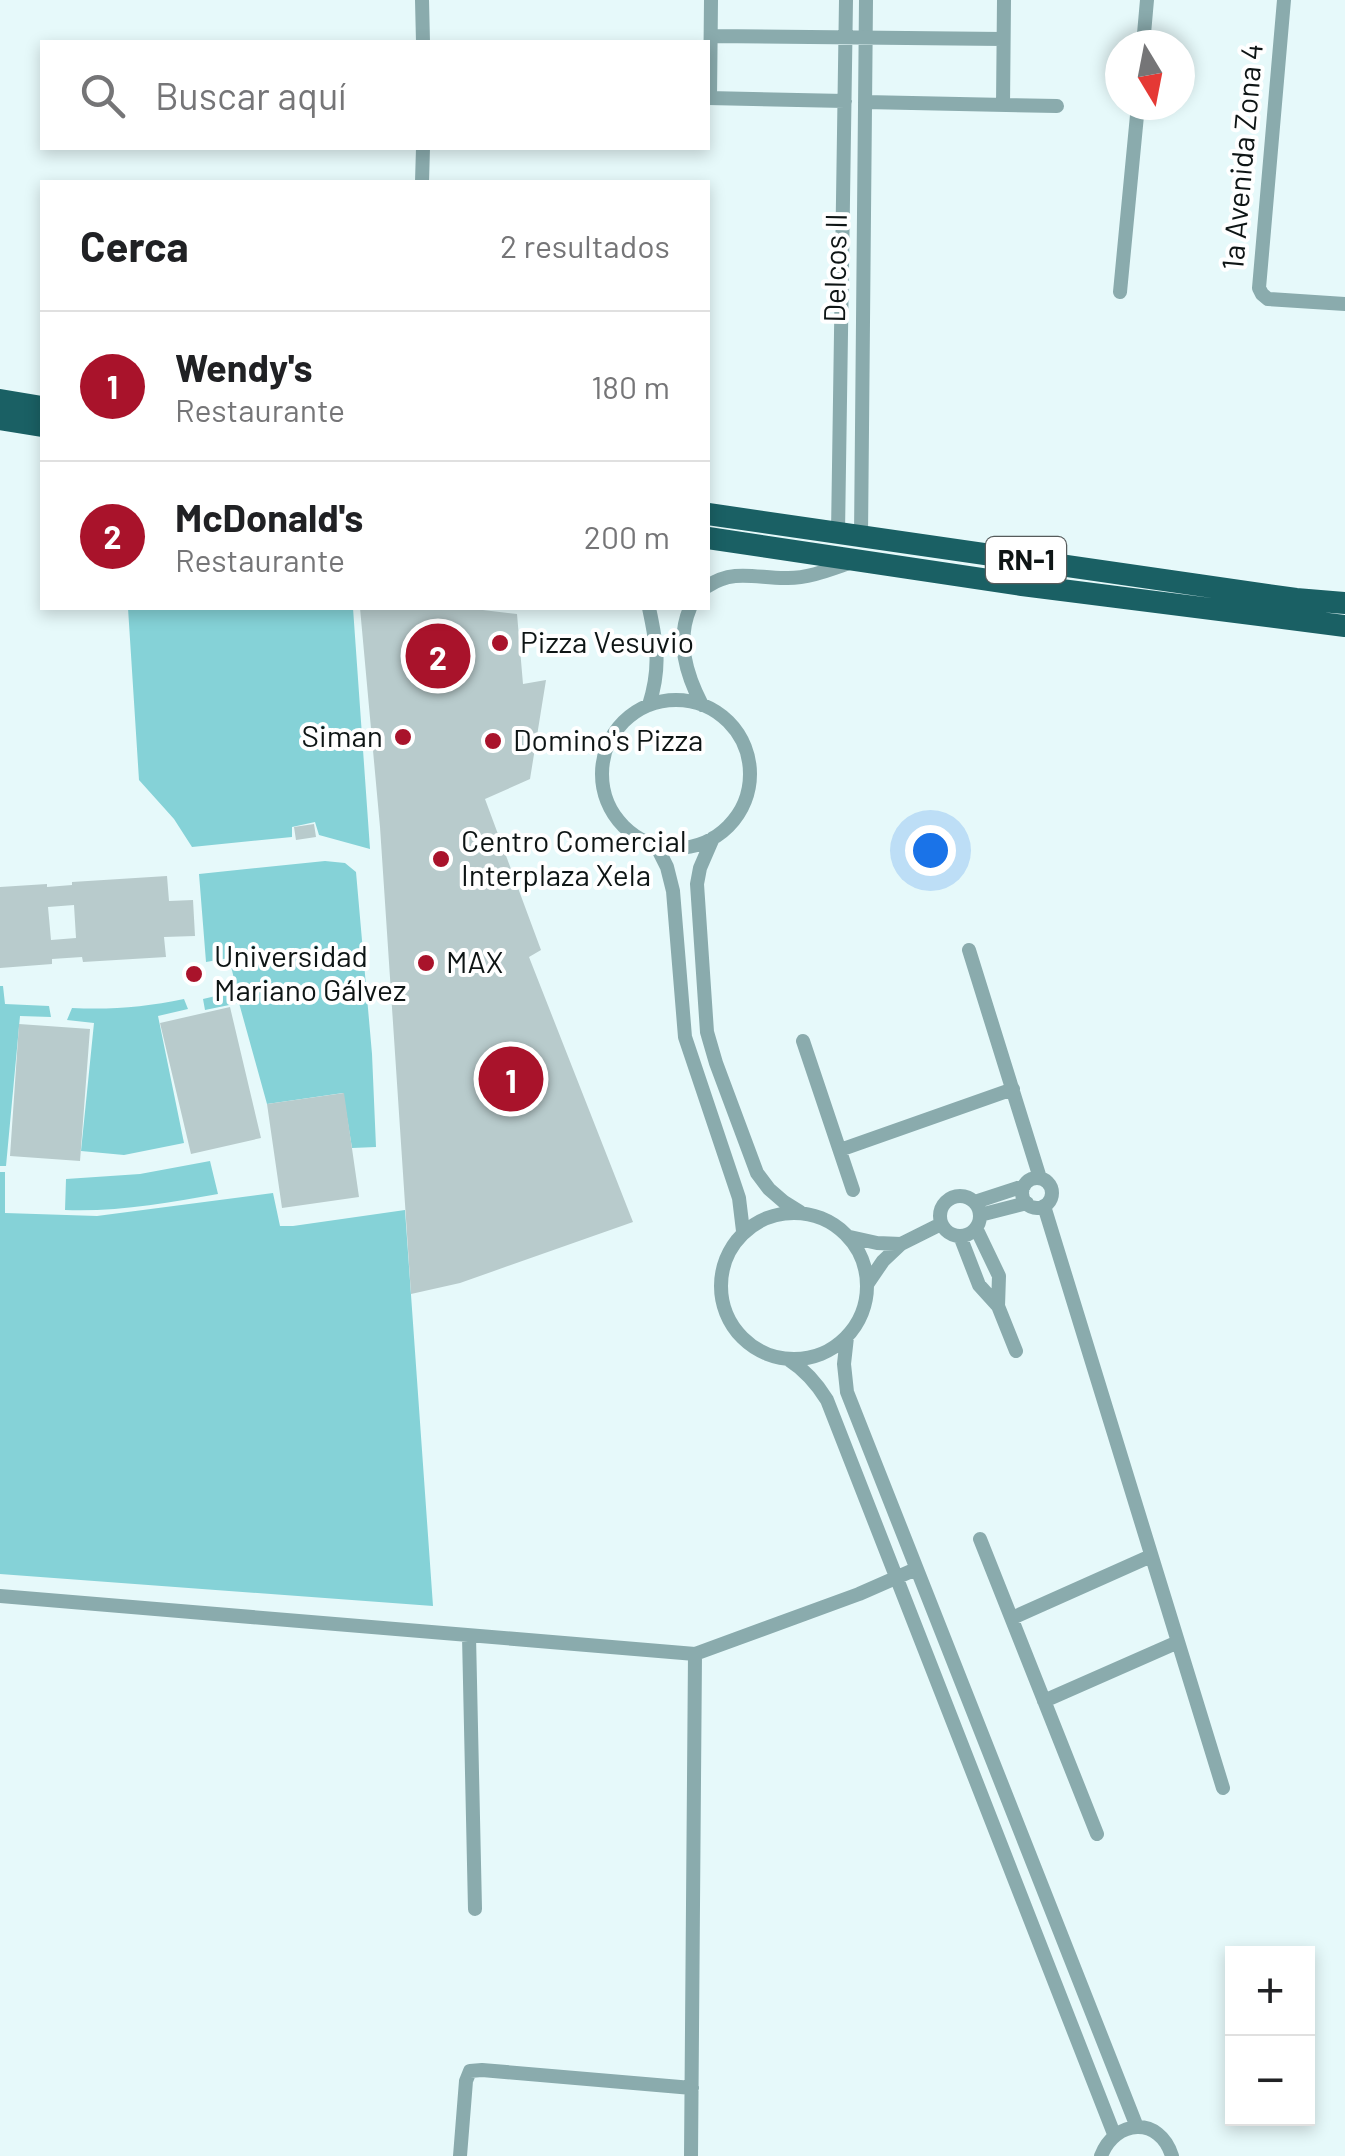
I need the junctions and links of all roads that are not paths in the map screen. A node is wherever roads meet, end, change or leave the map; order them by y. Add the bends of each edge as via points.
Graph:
1 (422, 0) edge
2 (711, 0) edge
3 (846, 0) edge
4 (866, 0) edge
5 (1004, 0) edge
6 (1148, 0) edge
7 (1284, 0) edge
8 (1145, 30) edge
9 (711, 36) junction
10 (846, 38) junction
11 (866, 38) junction
12 (1003, 39) junction
13 (422, 40) edge
14 (710, 67) edge
15 (710, 98) edge
16 (844, 101) junction
17 (865, 102) junction
18 (1003, 104) junction
19 (1057, 106) dead end
20 (1137, 120) edge
21 (423, 150) edge
22 (422, 180) edge
23 (1120, 292) dead end
24 (1345, 304) edge
25 (0, 400) edge
26 (40, 407) edge
27 (0, 420) edge
28 (40, 426) edge
29 (710, 514) edge
30 (849, 535) junction
31 (710, 538) edge
32 (857, 560) junction
33 (710, 585) edge
34 (1345, 603) edge
35 (650, 610) edge
36 (689, 610) edge
37 (1345, 626) edge
38 (702, 704) junction
39 (649, 705) junction
40 (714, 838) junction
41 (656, 846) junction
42 (969, 950) dead end
43 (803, 1041) dead end
44 (1013, 1090) junction
45 (840, 1150) junction
46 (1040, 1178) junction
47 (1024, 1186) junction
48 (853, 1190) dead end
49 (1026, 1203) junction
50 (1044, 1206) junction
51 (801, 1212) junction
52 (977, 1215) junction
53 (941, 1224) junction
54 (743, 1232) junction
55 (960, 1236) junction
56 (850, 1238) junction
57 (901, 1244) junction
58 (868, 1284) junction
59 (998, 1306) junction
60 (847, 1337) junction
61 (1016, 1350) dead end
62 (788, 1359) junction
63 (980, 1538) dead end
64 (1151, 1556) junction
65 (916, 1569) junction
66 (896, 1578) junction
67 (0, 1596) edge
68 (1012, 1618) junction
69 (469, 1636) junction
70 (1178, 1642) junction
71 (695, 1654) junction
72 (1044, 1701) junction
73 (1222, 1788) dead end
74 (1097, 1834) dead end
75 (475, 1909) dead end
76 (692, 2088) junction
77 (1138, 2126) junction
78 (1114, 2134) junction
79 (460, 2156) edge
80 (691, 2156) edge
81 (1101, 2156) edge
82 (1172, 2156) edge

1 - 13 street
2 - 9 street
3 - 10 street, Delcos II
4 - 11 street, Delcos II
5 - 12 street
6 - 8 street
7 - 24 street, 1a Avenida Zona 4 via 1259,288 1268,299
9 - 10 street
9 - 14 street
10 - 11 street
10 - 16 street, Delcos II
11 - 12 street
11 - 17 street, Delcos II
12 - 18 street
15 - 16 street
16 - 30 street, Delcos II
17 - 18 street
17 - 30 street, Delcos II
18 - 19 street
20 - 23 street
21 - 22 street
25 - 26 highway
27 - 28 highway
29 - 30 highway, RN-1
30 - 34 highway, RN-1
31 - 32 highway, RN-1
32 - 33 street via 802,577 737,574
32 - 37 highway, RN-1
35 - 39 street via 658,658
36 - 38 street via 684,659
38 - 39 street
38 - 40 street via 728,720 750,767 742,808
39 - 41 street via 627,718 610,740 602,778 614,815
40 - 41 street via 695,846
40 - 51 street via 697,884 707,1032 758,1174
41 - 54 street via 673,891 685,1037
42 - 44 street
43 - 45 street
44 - 45 street
44 - 46 street
45 - 48 street
46 - 47 street
46 - 50 street via 1052,1190
47 - 49 street
47 - 52 street
49 - 50 street
49 - 52 street
50 - 64 street
51 - 54 street via 770,1216
51 - 56 street via 828,1220
52 - 53 street via 962,1196 949,1199 940,1210
52 - 55 street via 972,1232
52 - 59 street via 998,1276
53 - 55 street
53 - 57 street
54 - 62 street via 726,1254 724,1310 738,1334 760,1351
55 - 59 street via 979,1285
56 - 57 street
56 - 58 street
57 - 58 street
58 - 60 street
59 - 61 street
60 - 62 street via 809,1358
60 - 65 street via 847,1392
62 - 66 street via 827,1400
63 - 68 street
64 - 68 street
64 - 70 street
65 - 66 street
65 - 77 street
66 - 71 street
66 - 78 street
67 - 69 street
68 - 72 street
69 - 71 street
69 - 75 street
70 - 72 street
70 - 73 street
71 - 76 street
72 - 74 street
76 - 79 street via 470,2071
76 - 80 street
77 - 78 street
77 - 82 street via 1161,2136
78 - 81 street

